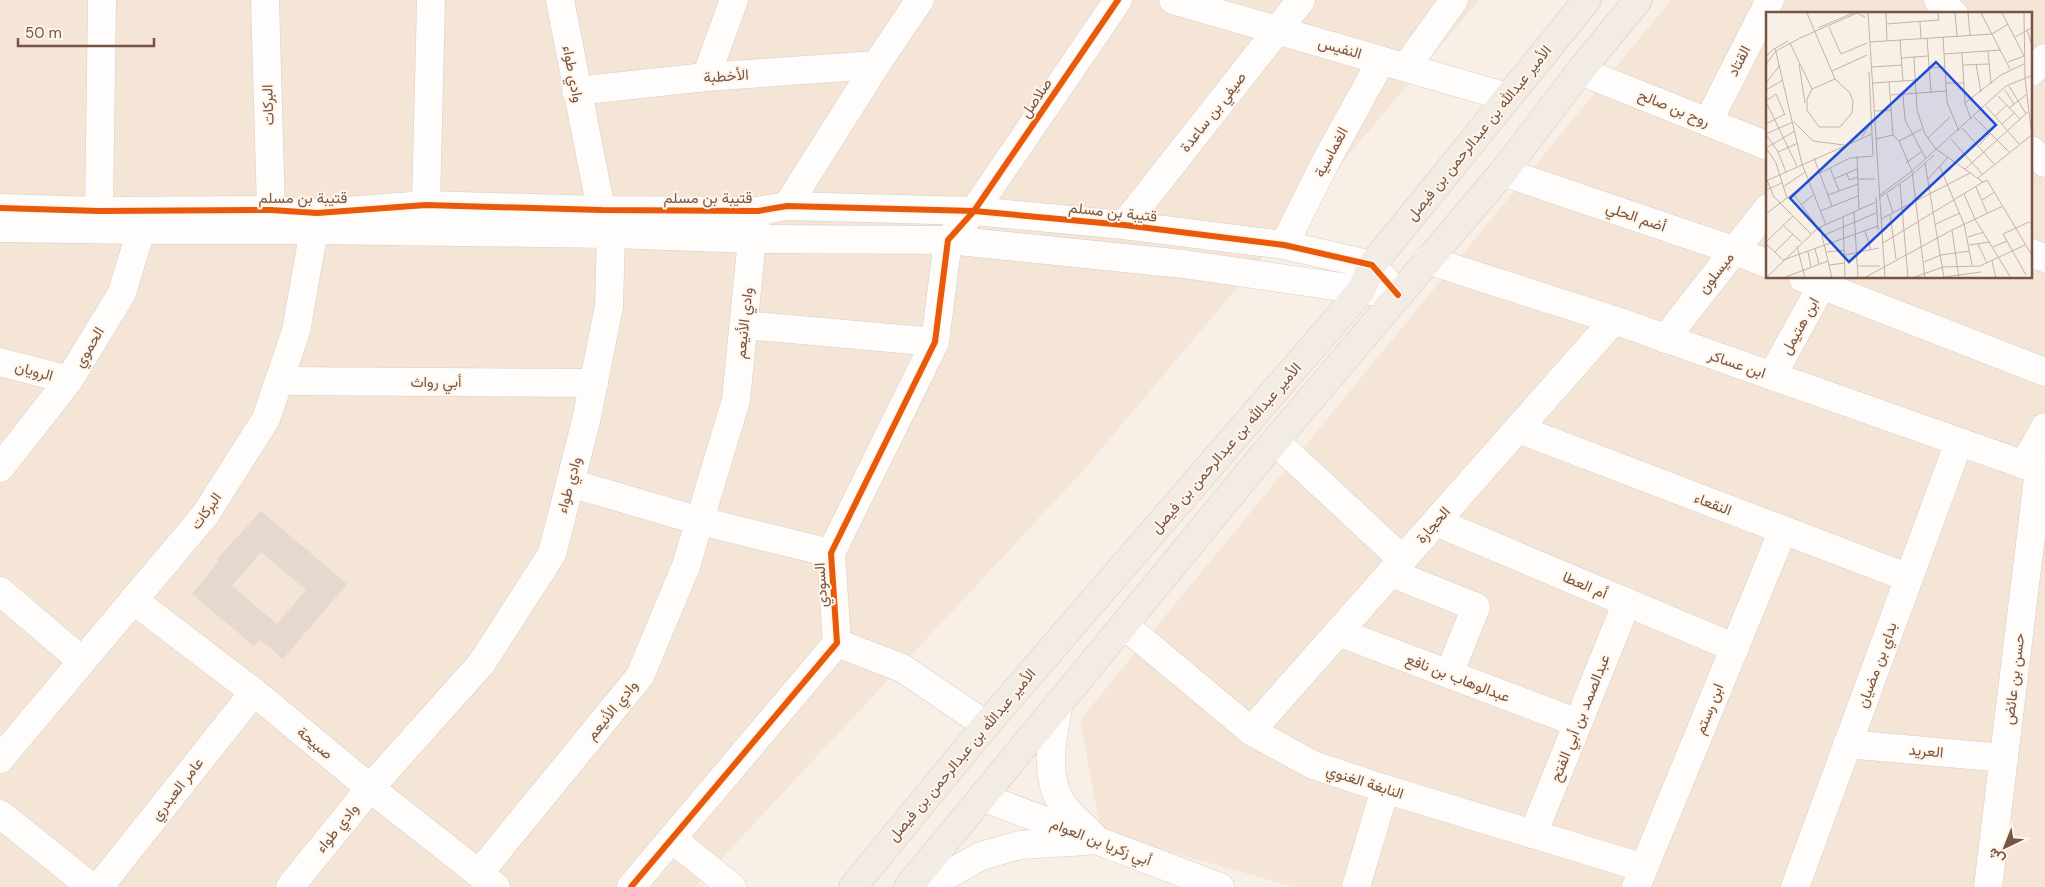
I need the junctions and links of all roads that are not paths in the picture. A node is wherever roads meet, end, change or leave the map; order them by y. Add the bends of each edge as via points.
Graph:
1 (102, 0) edge
2 (265, 0) edge
3 (431, 0) edge
4 (560, 0) edge
5 (734, 0) edge
6 (920, 0) edge
7 (1118, 0) edge
8 (1173, 0) edge
9 (1301, 0) edge
10 (1454, 0) edge
11 (1587, 0) edge
12 (1638, 0) edge
13 (1770, 0) edge
14 (1277, 30) junction
15 (2045, 58) edge
16 (1394, 64) junction
17 (876, 66) junction
18 (1580, 70) junction
19 (2032, 71) edge
20 (706, 77) junction
21 (576, 91) junction
22 (1507, 96) junction
23 (1708, 122) junction
24 (1766, 145) edge
25 (2032, 151) edge
26 (2045, 163) edge
27 (1503, 172) junction
28 (426, 205) junction
29 (787, 206) junction
30 (0, 208) edge
31 (271, 210) junction
32 (758, 210) junction
33 (1766, 210) edge
34 (99, 211) junction
35 (974, 211) junction
36 (142, 220) junction
37 (316, 221) junction
38 (606, 222) junction
39 (1124, 225) junction
40 (0, 228) edge
41 (752, 239) junction
42 (948, 240) junction
43 (1284, 245) junction
44 (1733, 250) junction
45 (2032, 253) edge
46 (2045, 258) edge
47 (1427, 260) junction
48 (1766, 263) edge
49 (1372, 265) junction
50 (1818, 280) edge
51 (1361, 291) junction
52 (1398, 295) junction
53 (1614, 320) junction
54 (745, 325) junction
55 (1665, 339) junction
56 (935, 342) junction
57 (0, 362) edge
58 (2045, 372) edge
59 (1772, 376) junction
60 (69, 380) junction
61 (279, 381) junction
62 (594, 383) junction
63 (2045, 427) edge
64 (1518, 429) junction
65 (1275, 441) junction
66 (1959, 442) junction
67 (0, 468) edge
68 (2036, 469) edge
69 (570, 483) junction
70 (700, 521) junction
71 (1436, 522) junction
72 (1783, 530) junction
73 (831, 553) junction
74 (1397, 566) junction
75 (1909, 578) junction
76 (0, 591) edge
77 (133, 600) junction
78 (1627, 602) junction
79 (1124, 625) junction
80 (1338, 632) junction
81 (837, 642) junction
82 (1735, 648) junction
83 (82, 662) junction
84 (1449, 674) junction
85 (254, 692) junction
86 (1059, 704) junction
87 (1578, 723) junction
88 (986, 725) junction
89 (1251, 731) junction
90 (1848, 744) junction
91 (2004, 758) junction
92 (0, 759) edge
93 (370, 788) junction
94 (1385, 789) junction
95 (982, 797) junction
96 (0, 814) edge
97 (1533, 834) junction
98 (672, 839) junction
99 (1098, 841) junction
100 (1640, 878) edge
101 (488, 880) edge
102 (91, 887) edge
103 (99, 887) edge
104 (290, 887) edge
105 (631, 887) edge
106 (732, 887) edge
107 (853, 887) edge
108 (908, 887) edge
109 (926, 887) edge
110 (1220, 887) edge
111 (1356, 887) edge
112 (1795, 887) edge
113 (1988, 887) edge

1 - 34 street
2 - 31 street, البركات
3 - 28 street
4 - 21 street, وادي طواء
5 - 20 street
6 - 17 street
7 - 35 street, صلاصل
8 - 14 street, النفيس
9 - 14 street, صيفي بن ساعدة
10 - 16 street, الغماسية
11 - 22 main road, الأمير عبدالله بن عبدالرحمن بن فيصل
12 - 18 main road
13 - 23 street, القتاد
14 - 16 street, النفيس
14 - 39 street, صيفي بن ساعدة
15 - 19 street
16 - 22 street, النفيس
16 - 43 street, الغماسية via 1325,163
17 - 20 street, الأخطبة
17 - 29 street
18 - 23 street, روح بن صالح
18 - 27 main road
20 - 21 street, الأخطبة
21 - 38 street, وادي طواء
22 - 49 main road, الأمير عبدالله بن عبدالرحمن بن فيصل
23 - 24 street, روح بن صالح
25 - 26 street
27 - 44 street, أضم الحلي
27 - 47 main road
28 - 37 street, قتيبة بن مسلم
28 - 38 street, قتيبة بن مسلم
29 - 32 street, قتيبة بن مسلم
29 - 35 street, قتيبة بن مسلم
30 - 34 street, قتيبة بن مسلم
31 - 36 street, قتيبة بن مسلم
31 - 37 street, قتيبة بن مسلم
32 - 38 street, قتيبة بن مسلم
32 - 41 street, وادي الأنيعم
33 - 44 street, ميسلون
34 - 36 street, قتيبة بن مسلم
35 - 39 street, قتيبة بن مسلم
35 - 42 street
36 - 37 street, قتيبة بن مسلم
36 - 40 street, قتيبة بن مسلم
36 - 60 street, الحموي via 122,293
37 - 38 street, قتيبة بن مسلم
37 - 61 street, البركات via 296,331
38 - 41 street, قتيبة بن مسلم
38 - 62 street, وادي طواء via 609,306
39 - 43 street, قتيبة بن مسلم
41 - 42 street, قتيبة بن مسلم
41 - 54 street, وادي الأنيعم
42 - 51 street, قتيبة بن مسلم via 1183,264
42 - 56 street, السودي
43 - 49 street, قتيبة بن مسلم
44 - 48 street, أضم الحلي
44 - 55 street, ميسلون
45 - 46 street
47 - 52 main road
47 - 53 street, ابن عساكر
49 - 51 main road, الأمير عبدالله بن عبدالرحمن بن فيصل
49 - 52 street
50 - 58 street
50 - 59 street, ابن هتيمل
51 - 52 street, قتيبة بن مسلم
51 - 88 main road, الأمير عبدالله بن عبدالرحمن بن فيصل
52 - 65 main road
53 - 55 street, ابن عساكر
53 - 64 street, الحجارة
54 - 56 street
54 - 70 street, وادي الأنيعم via 736,400
55 - 59 street, ابن عساكر
56 - 73 street, السودي
57 - 60 street, الرويان
59 - 66 street, ابن عساكر
60 - 67 street, الحموي
61 - 62 street, أبي رواث
61 - 77 street, البركات via 266,419 205,515
62 - 69 street, وادي طواء
63 - 68 street, حسن بن عائض
64 - 71 street, الحجارة
64 - 72 street, النقعاء
65 - 74 street
65 - 79 main road
66 - 68 street, ابن عساكر
66 - 75 street, بداي بن مضيان
68 - 91 street, حسن بن عائض
69 - 70 street
69 - 93 street, وادي طواء via 552,554 481,664
70 - 73 street
70 - 101 street, وادي الأنيعم via 686,566 640,676
71 - 74 street, الحجارة
71 - 78 street, أم العطا
72 - 75 street, النقعاء
72 - 82 street, ابن رستم
73 - 81 street, السودي
74 - 80 street, الحجارة
74 - 84 street via 1476,607
75 - 90 street, بداي بن مضيان
76 - 83 street
77 - 83 street, البركات
77 - 85 street, صبيحة
78 - 82 street, أم العطا
78 - 87 street, عبدالصمد بن أبي الفتح
79 - 86 main road
79 - 89 street, النابغة الغنوي
80 - 84 street, عبدالوهاب بن نافع
80 - 89 street, الحجارة
81 - 88 street via 902,668
81 - 98 street
82 - 100 street, ابن رستم
83 - 92 street, البركات
84 - 87 street, عبدالوهاب بن نافع
85 - 93 street, صبيحة
85 - 103 street, عامر العبدري
86 - 95 main road
86 - 99 street via 1052,746 1053,779 1062,804
87 - 97 street, عبدالصمد بن أبي الفتح
88 - 107 main road, الأمير عبدالله بن عبدالرحمن بن فيصل
89 - 94 street, النابغة الغنوي via 1313,764
90 - 91 street, العريد
90 - 112 street, بداي بن مضيان
91 - 113 street, حسن بن عائض
93 - 101 street, صبيحة
93 - 104 street, وادي طواء
94 - 97 street, النابغة الغنوي
94 - 111 street
95 - 99 street, أبي زكريا بن العوام
95 - 108 main road
96 - 102 street
97 - 100 street, النابغة الغنوي
98 - 105 street
98 - 106 street
99 - 109 street via 1020,844 981,856
99 - 110 street, أبي زكريا بن العوام

